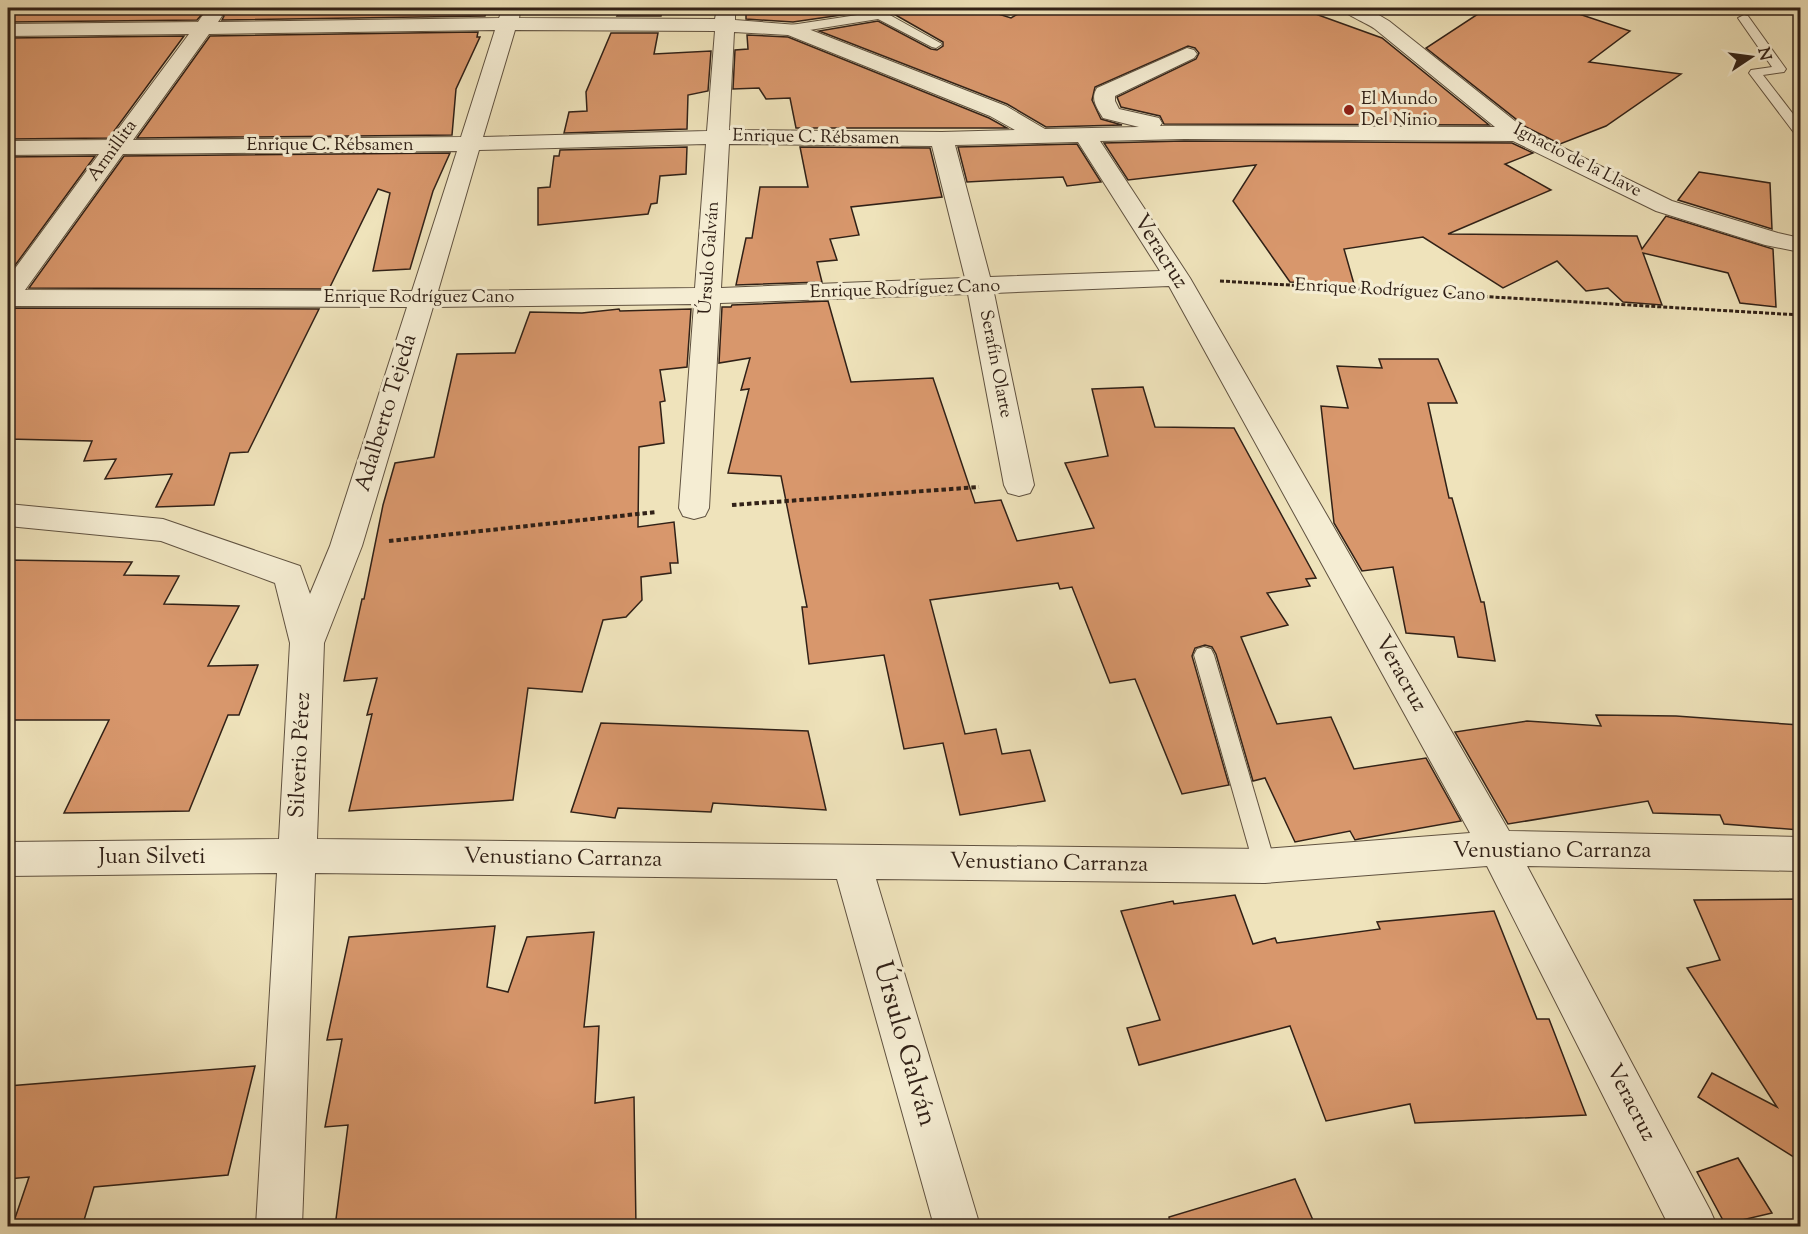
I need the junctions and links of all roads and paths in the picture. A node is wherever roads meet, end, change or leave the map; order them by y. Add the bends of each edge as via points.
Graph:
1 (218, 8) edge
2 (1350, 8) edge
3 (884, 11) edge
4 (510, 16) edge
5 (725, 16) edge
6 (1744, 18) dead end
7 (203, 28) junction
8 (791, 29) junction
9 (8, 30) edge
10 (936, 44) dead end
11 (1187, 54) dead end
12 (1800, 131) edge
13 (1184, 132) junction
14 (1517, 134) junction
15 (1085, 135) junction
16 (1041, 136) junction
17 (719, 137) junction
18 (942, 139) junction
19 (469, 144) junction
20 (116, 147) junction
21 (8, 148) edge
22 (1800, 245) edge
23 (1177, 278) junction
24 (980, 287) junction
25 (8, 296) edge
26 (708, 296) junction
27 (422, 299) junction
28 (1800, 315) edge
29 (1019, 484) dead end
30 (694, 508) dead end
31 (8, 515) edge
32 (307, 643) junction
33 (1204, 655) dead end
34 (1498, 848) junction
35 (1800, 854) edge
36 (296, 856) junction
37 (8, 859) edge
38 (852, 862) junction
39 (1265, 866) junction
40 (279, 1227) edge
41 (957, 1227) edge
42 (1694, 1227) edge

1 - 7 street, Armillita
2 - 14 street, Ignacio de la Llave via 1382,25
3 - 8 lane
3 - 10 lane
4 - 5 street
4 - 7 street
4 - 19 street, Adalberto Tejeda
5 - 8 street
5 - 17 street, Úrsulo Galván
6 - 12 lane via 1780,69 1755,73
7 - 9 street
7 - 20 street, Armillita
8 - 16 street via 998,111
11 - 13 street via 1105,93 1104,101 1111,112
13 - 14 street, Enrique C. Rébsamen
13 - 15 street, Enrique C. Rébsamen
14 - 22 street, Ignacio de la Llave via 1664,206
15 - 16 street, Enrique C. Rébsamen
15 - 23 street, Veracruz
16 - 18 street, Enrique C. Rébsamen
17 - 18 street, Enrique C. Rébsamen
17 - 19 street, Enrique C. Rébsamen
17 - 26 street, Úrsulo Galván
18 - 24 street, Serafín Olarte
19 - 20 street, Enrique C. Rébsamen
19 - 27 street, Adalberto Tejeda
20 - 21 street, Enrique C. Rébsamen
20 - 25 street, Armillita
23 - 24 street, Enrique Rodríguez Cano
23 - 28 path, Enrique Rodríguez Cano
23 - 34 street, Veracruz
24 - 26 street, Enrique Rodríguez Cano
24 - 29 street, Serafín Olarte
25 - 27 street, Enrique Rodríguez Cano
26 - 27 street, Enrique Rodríguez Cano
26 - 30 street, Úrsulo Galván
27 - 32 street, Adalberto Tejeda via 346,546
31 - 32 street, Silverio Pérez via 163,530 289,575
32 - 36 street, Silverio Pérez
33 - 39 lane
34 - 35 street, Venustiano Carranza
34 - 39 street, Venustiano Carranza
34 - 42 street, Veracruz
36 - 37 street, Juan Silveti
36 - 38 street, Venustiano Carranza
36 - 40 street, Silverio Pérez
38 - 39 street, Venustiano Carranza
38 - 41 street, Úrsulo Galván

